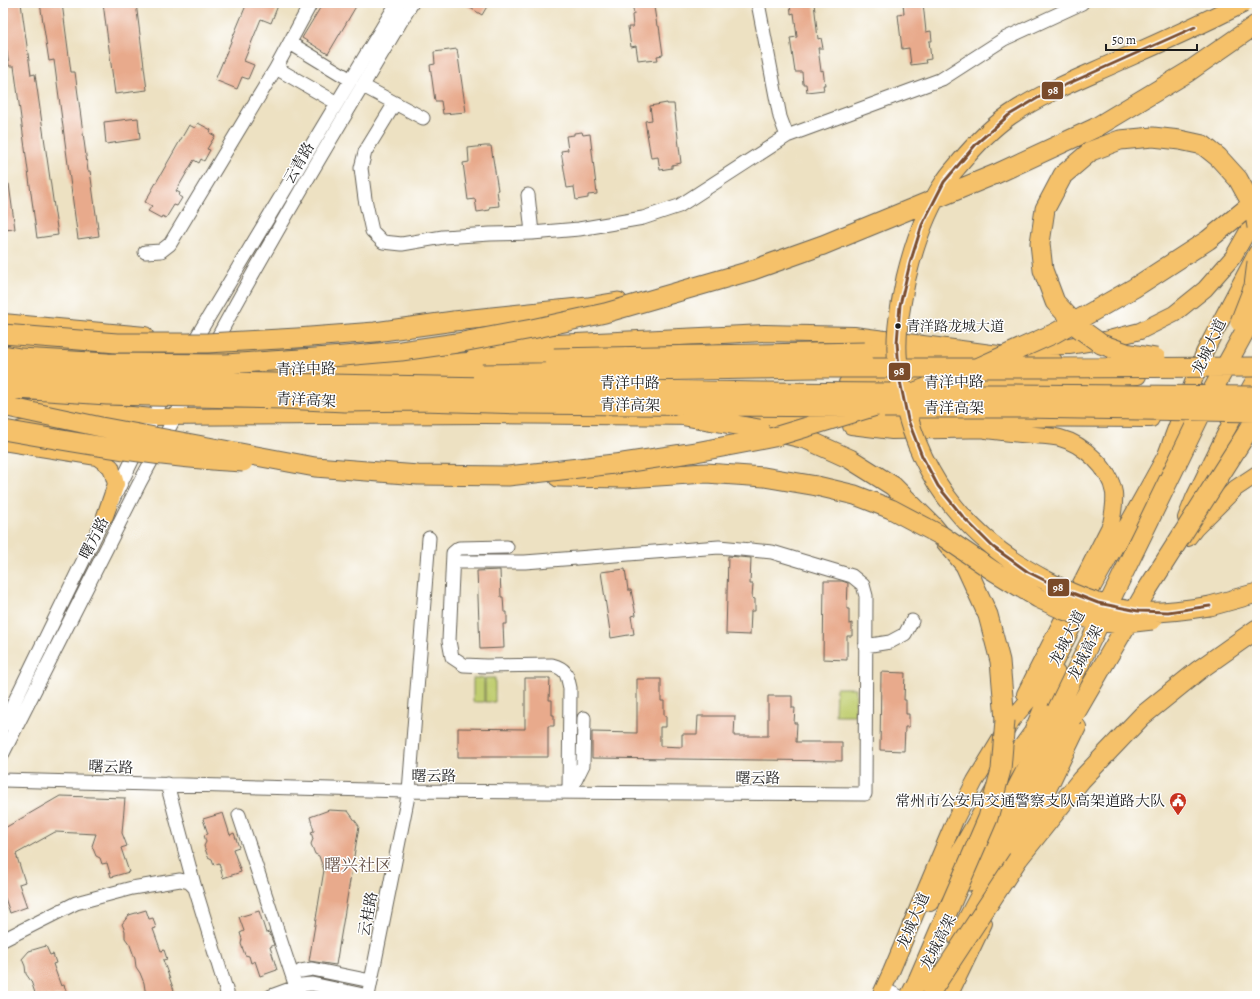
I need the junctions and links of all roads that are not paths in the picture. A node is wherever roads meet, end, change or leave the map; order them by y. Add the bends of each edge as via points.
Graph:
1 (311, 3) edge
2 (397, 3) edge
3 (412, 3) edge
4 (758, 3) edge
5 (1082, 3) edge
6 (1242, 3) edge
7 (1257, 24) edge
8 (290, 43) junction
9 (276, 68) junction
10 (351, 80) junction
11 (362, 86) junction
12 (337, 104) junction
13 (395, 104) junction
14 (423, 118) dead end
15 (787, 136) junction
16 (528, 195) dead end
17 (1257, 200) edge
18 (1257, 215) edge
19 (1257, 227) edge
20 (532, 233) junction
21 (145, 252) dead end
22 (1257, 252) edge
23 (1257, 262) edge
24 (673, 294) junction
25 (1257, 294) edge
26 (1257, 309) edge
27 (3, 322) edge
28 (3, 334) edge
29 (197, 337) junction
30 (633, 338) junction
31 (3, 345) edge
32 (213, 347) junction
33 (952, 347) junction
34 (378, 349) junction
35 (186, 354) junction
36 (3, 356) edge
37 (3, 362) edge
38 (1257, 366) edge
39 (364, 368) junction
40 (1041, 368) junction
41 (1223, 368) junction
42 (293, 370) junction
43 (200, 371) junction
44 (1197, 371) junction
45 (3, 372) edge
46 (176, 372) junction
47 (1151, 375) junction
48 (1257, 375) edge
49 (991, 381) junction
50 (261, 382) junction
51 (3, 388) edge
52 (1211, 393) junction
53 (1257, 396) edge
54 (3, 403) edge
55 (522, 404) junction
56 (3, 406) edge
57 (1257, 412) edge
58 (153, 417) junction
59 (175, 417) junction
60 (778, 417) junction
61 (1257, 417) edge
62 (1103, 420) junction
63 (1179, 420) junction
64 (1232, 420) junction
65 (1257, 421) edge
66 (1257, 428) edge
67 (3, 430) edge
68 (986, 430) junction
69 (3, 442) edge
70 (315, 467) junction
71 (1257, 474) edge
72 (508, 476) junction
73 (105, 516) junction
74 (429, 538) dead end
75 (507, 548) dead end
76 (453, 562) junction
77 (1165, 570) junction
78 (1090, 592) junction
79 (1257, 592) edge
80 (1210, 606) junction
81 (912, 621) dead end
82 (1257, 629) edge
83 (865, 646) junction
84 (584, 718) dead end
85 (1012, 720) junction
86 (3, 724) edge
87 (3, 753) edge
88 (3, 780) edge
89 (167, 784) junction
90 (409, 791) junction
91 (569, 792) junction
92 (240, 816) dead end
93 (195, 888) junction
94 (3, 940) edge
95 (301, 971) dead end
96 (892, 972) junction
97 (371, 981) junction
98 (296, 987) junction
99 (882, 992) edge
100 (927, 992) edge
101 (228, 996) edge
102 (271, 996) edge
103 (368, 996) edge
104 (898, 996) edge

1 - 8 street
2 - 10 street, 云青路
3 - 11 street, 云青路
4 - 15 street via 780,117
5 - 15 street via 1004,39 942,79
6 - 80 highway, bridge via 1192,29 1043,95 1009,116 977,143 944,182 922,225 900,305 897,343 900,381 907,412 922,456 938,486 964,518 993,547 1028,572 1098,603 1146,612 1168,612
7 - 24 highway, bridge via 1188,72 1095,128 996,174 823,245
8 - 9 street
8 - 10 street
9 - 12 street
9 - 21 street via 170,244 161,251
10 - 12 street, 云青路
11 - 13 street
11 - 32 street, 云青路
12 - 29 street, 云青路
13 - 14 street
13 - 20 street via 365,152 361,168 364,199 372,231 383,242 402,244 450,237
15 - 20 street via 679,206 643,218 579,229
16 - 20 street
17 - 72 highway, bridge via 1208,240 1134,288 1054,333 966,373 886,403 774,437 623,463
18 - 33 main road via 1233,257 1205,289 1174,314 1140,331 1069,346
19 - 38 highway, bridge via 1254,208 1238,179 1218,157 1202,145 1153,137 1120,140 1091,151 1063,175 1045,209 1040,243 1043,270 1055,302 1079,328 1101,344 1126,353 1166,360
22 - 44 main road, 龙城大道
23 - 52 highway, bridge via 1254,286
24 - 28 highway, bridge via 588,307 375,332 297,338 207,343 117,343
24 - 36 highway, bridge via 605,313 532,329 387,353 226,364 108,363
25 - 41 main road
26 - 52 highway, 龙城高架, bridge
27 - 29 main road
29 - 32 main road
29 - 35 street, 曙方路
30 - 33 main road via 764,333 854,335
30 - 34 main road
30 - 49 main road via 711,362 849,359
31 - 35 main road via 120,354
32 - 34 main road via 293,351
32 - 35 main road
32 - 43 street, 曙方路
33 - 47 main road
34 - 42 main road
35 - 46 street, 曙方路
37 - 46 main road, 青洋中路 via 64,370
38 - 40 highway, bridge
38 - 41 main road, 青洋中路
39 - 40 highway, bridge via 554,358 865,352
39 - 42 main road, 青洋中路
39 - 49 main road, 青洋中路 via 518,383
40 - 50 highway, bridge via 813,368 391,375
41 - 44 main road, 青洋中路
41 - 64 main road via 1216,401 1223,416
42 - 43 main road, 青洋中路
43 - 46 main road, 青洋中路
43 - 59 street, 曙方路
44 - 47 main road, 青洋中路
44 - 63 main road, 龙城大道
45 - 50 highway, 青洋高架, bridge via 108,380
46 - 58 street, 曙方路
47 - 49 main road, 青洋中路 via 1072,380
48 - 64 main road
50 - 53 highway, 青洋高架, bridge via 761,392
51 - 55 highway, 青洋高架, bridge via 107,395
52 - 100 highway, 龙城高架, bridge via 1057,710
54 - 58 main road
55 - 57 highway, 青洋高架, bridge
55 - 100 highway, bridge via 688,416 806,439 850,459 893,486 933,526 965,565 988,615 1000,661 1005,720 1001,770 988,818
56 - 70 highway, bridge
58 - 59 main road
58 - 67 main road
58 - 73 street, 曙方路
59 - 60 main road
59 - 87 street, 曙方路
60 - 62 main road
60 - 68 main road via 892,431
61 - 100 highway, 龙城高架, bridge via 1145,593 1076,713
62 - 63 main road
62 - 68 main road
63 - 64 main road
63 - 78 main road, 龙城大道 via 1166,455
64 - 65 main road
64 - 66 main road
64 - 77 main road via 1194,498
67 - 70 highway, bridge via 206,460
68 - 85 main road via 1060,438 1074,444 1099,463 1108,476 1114,492 1111,524
69 - 73 main road via 97,457 102,460 111,467 116,484
70 - 72 highway, bridge via 418,475
71 - 77 main road via 1236,488 1195,529
72 - 80 highway, bridge via 626,478 706,473 764,477 818,486 855,495 892,509 942,536 1038,598 1090,619 1117,624 1162,619
73 - 86 street, 曙方路
74 - 90 street, 云桂路
75 - 76 street via 460,548 453,553
76 - 83 street via 525,562 719,547 772,552 852,576 863,585 866,596
76 - 91 street via 449,641 452,657 464,664 486,666 552,665 562,667 568,675
77 - 100 main road
78 - 85 main road, 龙城大道 via 1046,680
78 - 96 main road via 1032,732 1008,765
79 - 80 highway
81 - 83 street via 905,634 890,642
82 - 100 highway, bridge via 1199,670 1142,716 1081,780 1018,859
83 - 91 street, 曙云路 via 865,794
84 - 91 street via 583,765
85 - 96 main road, 龙城大道 via 955,820
88 - 89 street, 曙云路
89 - 90 street, 曙云路
89 - 93 street
90 - 91 street, 曙云路
90 - 97 street, 云桂路
92 - 98 street
93 - 94 street via 189,882 180,880 132,888 83,901
93 - 101 street
95 - 97 street via 312,969
96 - 99 main road, 龙城大道
97 - 103 street, 云桂路
98 - 102 street
98 - 103 street via 312,984
99 - 104 street

